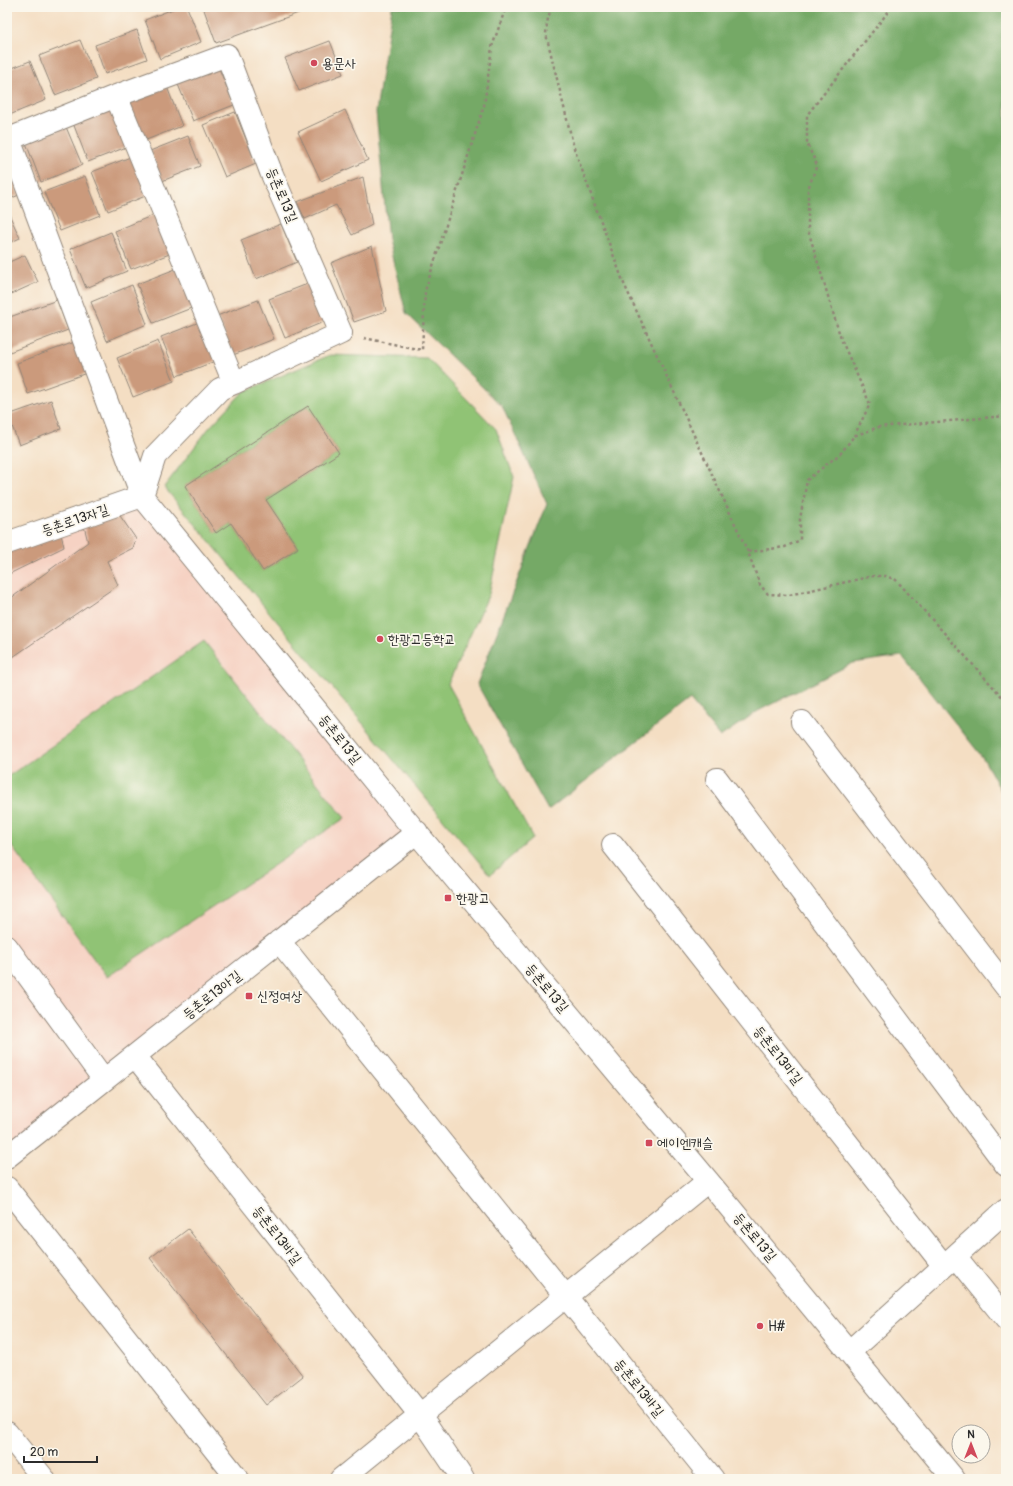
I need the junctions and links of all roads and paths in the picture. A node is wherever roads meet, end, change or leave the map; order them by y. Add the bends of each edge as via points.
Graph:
1 (506, 7) edge
2 (550, 7) edge
3 (892, 7) edge
4 (116, 96) junction
5 (342, 333) junction
6 (234, 383) junction
7 (1006, 416) edge
8 (854, 436) junction
9 (142, 496) junction
10 (7, 543) edge
11 (748, 552) junction
12 (1006, 701) edge
13 (802, 722) dead end
14 (717, 778) dead end
15 (417, 832) junction
16 (613, 844) dead end
17 (279, 942) junction
18 (7, 947) edge
19 (1006, 987) edge
20 (135, 1056) junction
21 (102, 1081) junction
22 (7, 1157) edge
23 (1006, 1165) edge
24 (708, 1181) junction
25 (7, 1188) edge
26 (1006, 1210) edge
27 (950, 1261) junction
28 (565, 1296) junction
29 (1006, 1319) edge
30 (849, 1352) junction
31 (420, 1415) junction
32 (7, 1433) edge
33 (44, 1479) edge
34 (238, 1479) edge
35 (341, 1479) edge
36 (463, 1479) edge
37 (713, 1479) edge
38 (954, 1479) edge

1 - 5 path via 492,47 484,106 425,290 422,350
2 - 11 path via 546,34 574,148 624,284
3 - 8 path via 807,115 807,144 817,166 808,189 808,230 841,339 870,404
4 - 5 street, 등촌로13길 via 227,56 271,172
4 - 6 street
4 - 9 street, 등촌로13길 via 9,139
5 - 6 street
6 - 9 street via 220,389 155,456
7 - 8 path via 879,427
8 - 11 path via 841,454 807,480 800,520 800,540 785,547
9 - 10 street, 등촌로13자길
9 - 15 street, 등촌로13길
11 - 12 path via 760,585 768,594 789,595 873,576 886,576 896,580
13 - 19 street
14 - 23 street
15 - 17 street, 등촌로13아길
15 - 24 street, 등촌로13길
16 - 27 street, 등촌로13마길
17 - 20 street, 등촌로13아길
17 - 28 street, 등촌로13바길
18 - 21 street
20 - 21 street, 등촌로13아길
20 - 31 street, 등촌로13바길
21 - 22 street, 등촌로13아길
24 - 28 street
24 - 30 street, 등촌로13길
25 - 34 street
26 - 27 street
27 - 29 street
27 - 30 street
28 - 31 street
28 - 37 street, 등촌로13바길
30 - 38 street, 등촌로13길
31 - 35 street
31 - 36 street, 등촌로13바길
32 - 33 street

